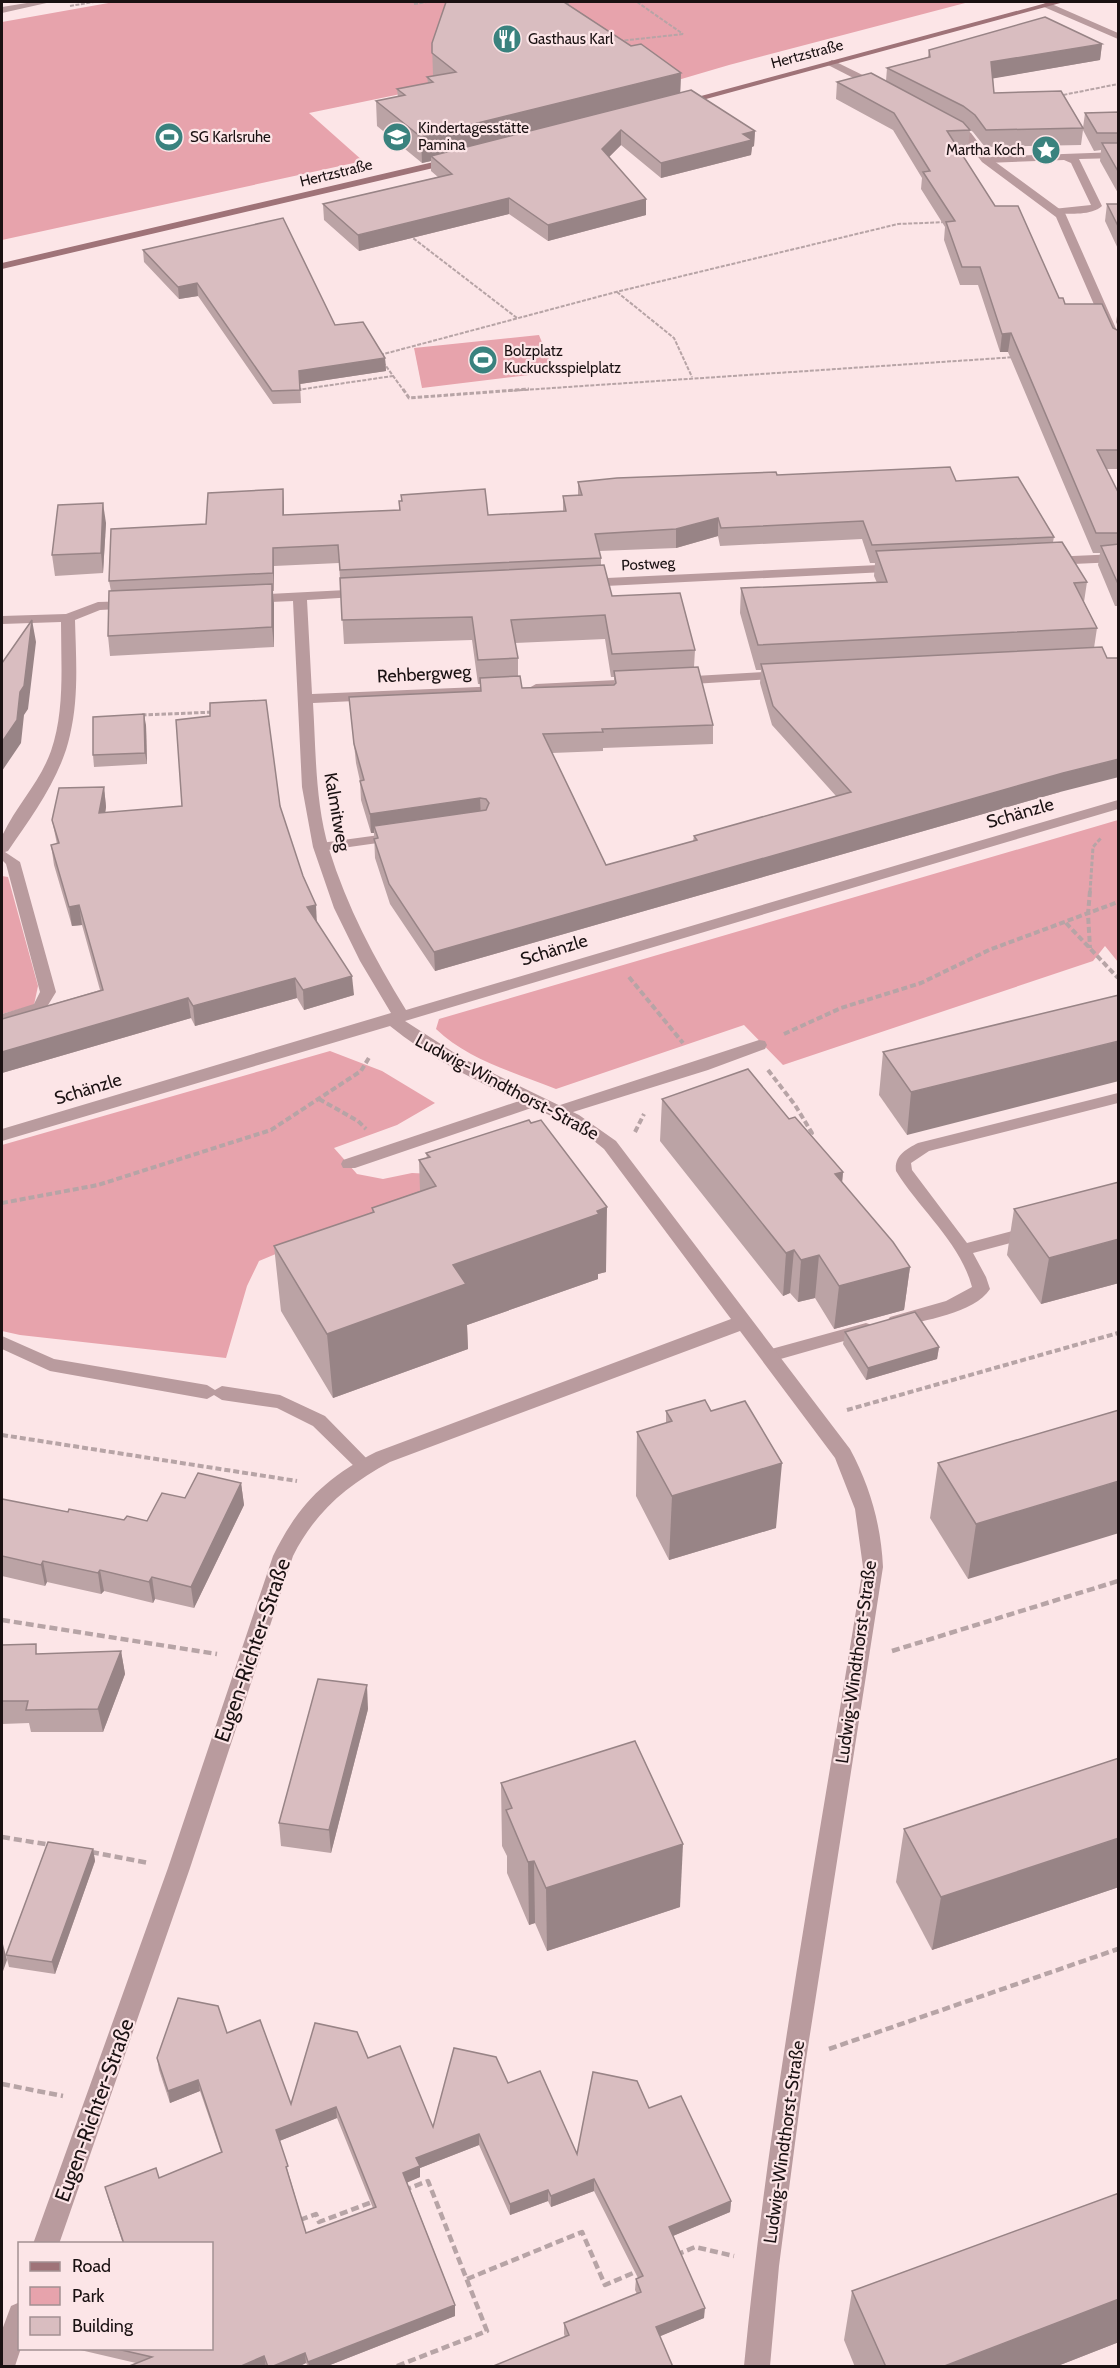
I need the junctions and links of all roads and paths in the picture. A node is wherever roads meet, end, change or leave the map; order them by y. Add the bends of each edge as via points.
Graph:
1 (46, 2) edge
2 (428, 2) edge
3 (636, 2) edge
4 (1059, 2) edge
5 (414, 4) dead end
6 (1047, 5) junction
7 (2, 10) edge
8 (1119, 36) edge
9 (619, 40) edge
10 (832, 63) junction
11 (1119, 84) edge
12 (892, 94) edge
13 (1048, 98) edge
14 (665, 107) edge
15 (943, 119) edge
16 (1119, 155) edge
17 (471, 156) edge
18 (1065, 157) junction
19 (986, 160) junction
20 (1058, 211) junction
21 (957, 222) edge
22 (406, 233) edge
23 (2, 266) edge
24 (616, 292) junction
25 (517, 318) junction
26 (1119, 346) edge
27 (1018, 357) edge
28 (393, 376) junction
29 (692, 377) junction
30 (292, 381) edge
31 (1119, 558) edge
32 (1035, 562) edge
33 (917, 568) edge
34 (573, 584) edge
35 (383, 593) edge
36 (300, 597) junction
37 (241, 599) edge
38 (146, 604) edge
39 (68, 618) junction
40 (2, 620) edge
41 (796, 675) edge
42 (307, 699) junction
43 (216, 711) edge
44 (135, 716) edge
45 (1119, 804) edge
46 (1106, 833) dead end
47 (413, 834) edge
48 (321, 847) junction
49 (2, 848) edge
50 (2, 854) edge
51 (1119, 902) edge
52 (1088, 914) junction
53 (1066, 923) junction
54 (1090, 948) junction
55 (609, 954) junction
56 (1119, 978) edge
57 (396, 1017) junction
58 (2, 1019) edge
59 (754, 1046) junction
60 (702, 1066) junction
61 (1119, 1098) edge
62 (319, 1099) junction
63 (534, 1101) junction
64 (557, 1112) junction
65 (2, 1135) edge
66 (799, 1137) edge
67 (389, 1151) junction
68 (349, 1164) dead end
69 (2, 1203) edge
70 (1052, 1226) edge
71 (962, 1250) junction
72 (743, 1322) junction
73 (1119, 1333) edge
74 (2, 1342) edge
75 (770, 1356) junction
76 (817, 1418) junction
77 (2, 1435) edge
78 (364, 1465) junction
79 (333, 1486) junction
80 (1119, 1581) edge
81 (2, 1620) edge
82 (249, 1659) junction
83 (857, 1661) junction
84 (2, 1837) edge
85 (57, 1846) edge
86 (79, 1850) edge
87 (179, 1868) junction
88 (1119, 1949) edge
89 (794, 2061) junction
90 (2, 2084) edge
91 (97, 2102) junction
92 (395, 2193) edge
93 (384, 2197) edge
94 (296, 2222) edge
95 (47, 2242) edge
96 (665, 2259) edge
97 (767, 2264) junction
98 (645, 2268) edge
99 (466, 2279) junction
100 (18, 2321) edge
101 (2, 2367) edge
102 (397, 2367) edge
103 (757, 2367) edge

1 - 7 street
2 - 5 path
3 - 9 path via 684,34
4 - 6 main road, Hertzstraße
6 - 8 street
6 - 10 main road, Hertzstraße
10 - 12 street
10 - 14 main road, Hertzstraße
11 - 13 path
15 - 19 street via 963,131
16 - 18 lane
17 - 23 main road, Hertzstraße
18 - 19 lane
18 - 20 lane via 1075,161 1097,206
19 - 20 street
20 - 26 street
21 - 24 path via 898,224
22 - 25 path
24 - 25 path
24 - 29 path via 675,338
25 - 28 path via 378,355
27 - 29 path
28 - 29 path via 409,398
28 - 30 path via 298,391
31 - 32 street
33 - 34 street, Postweg
35 - 36 street
36 - 37 street
36 - 42 street, Kalmitweg
38 - 39 street via 98,606
39 - 40 street
39 - 49 street via 66,720 58,751 48,775
41 - 42 street, Rehbergweg
42 - 48 street, Kalmitweg via 310,787
43 - 44 path
45 - 55 street, Schänzle
46 - 52 path via 1093,847
47 - 48 lane
48 - 57 street, Kalmitweg via 346,918
50 - 58 lane via 13,862 48,992 40,1007
51 - 52 path
52 - 53 path
52 - 54 path
53 - 54 path
53 - 59 path via 989,950 921,983 842,1008
54 - 56 path
55 - 57 street, Schänzle
55 - 60 path
57 - 62 path via 361,1071
57 - 63 street, Ludwig-Windthorst-Straße via 411,1035 459,1065
57 - 65 street, Schänzle
59 - 60 lane via 728,1065
59 - 66 path via 812,1133
60 - 64 lane
61 - 71 lane via 924,1147 903,1162 904,1172
62 - 67 path via 358,1121
62 - 69 path via 271,1130 98,1185
63 - 64 street, Ludwig-Windthorst-Straße
63 - 67 lane
64 - 72 street, Ludwig-Windthorst-Straße via 587,1126 610,1145
67 - 68 lane
70 - 71 lane
71 - 75 lane via 981,1280 981,1289 974,1297
72 - 75 street, Ludwig-Windthorst-Straße
72 - 78 street, Eugen-Richter-Straße
73 - 76 path
74 - 78 lane via 50,1365 280,1402 319,1421
75 - 76 street, Ludwig-Windthorst-Straße
76 - 83 street, Ludwig-Windthorst-Straße via 855,1477 872,1538 873,1567
77 - 79 path
78 - 79 street, Eugen-Richter-Straße
79 - 82 street, Eugen-Richter-Straße via 292,1537
80 - 83 path
81 - 82 path
82 - 87 street, Eugen-Richter-Straße
83 - 89 street, Ludwig-Windthorst-Straße
84 - 85 path
86 - 87 path
87 - 91 street, Eugen-Richter-Straße
88 - 89 path
89 - 97 street, Ludwig-Windthorst-Straße
90 - 91 path
91 - 95 street, Eugen-Richter-Straße
92 - 99 path via 428,2181
93 - 94 path via 319,2222 316,2214
96 - 97 path via 695,2247
97 - 103 street, Ludwig-Windthorst-Straße
98 - 99 path via 605,2285 582,2232
99 - 102 path via 487,2331
100 - 101 street

